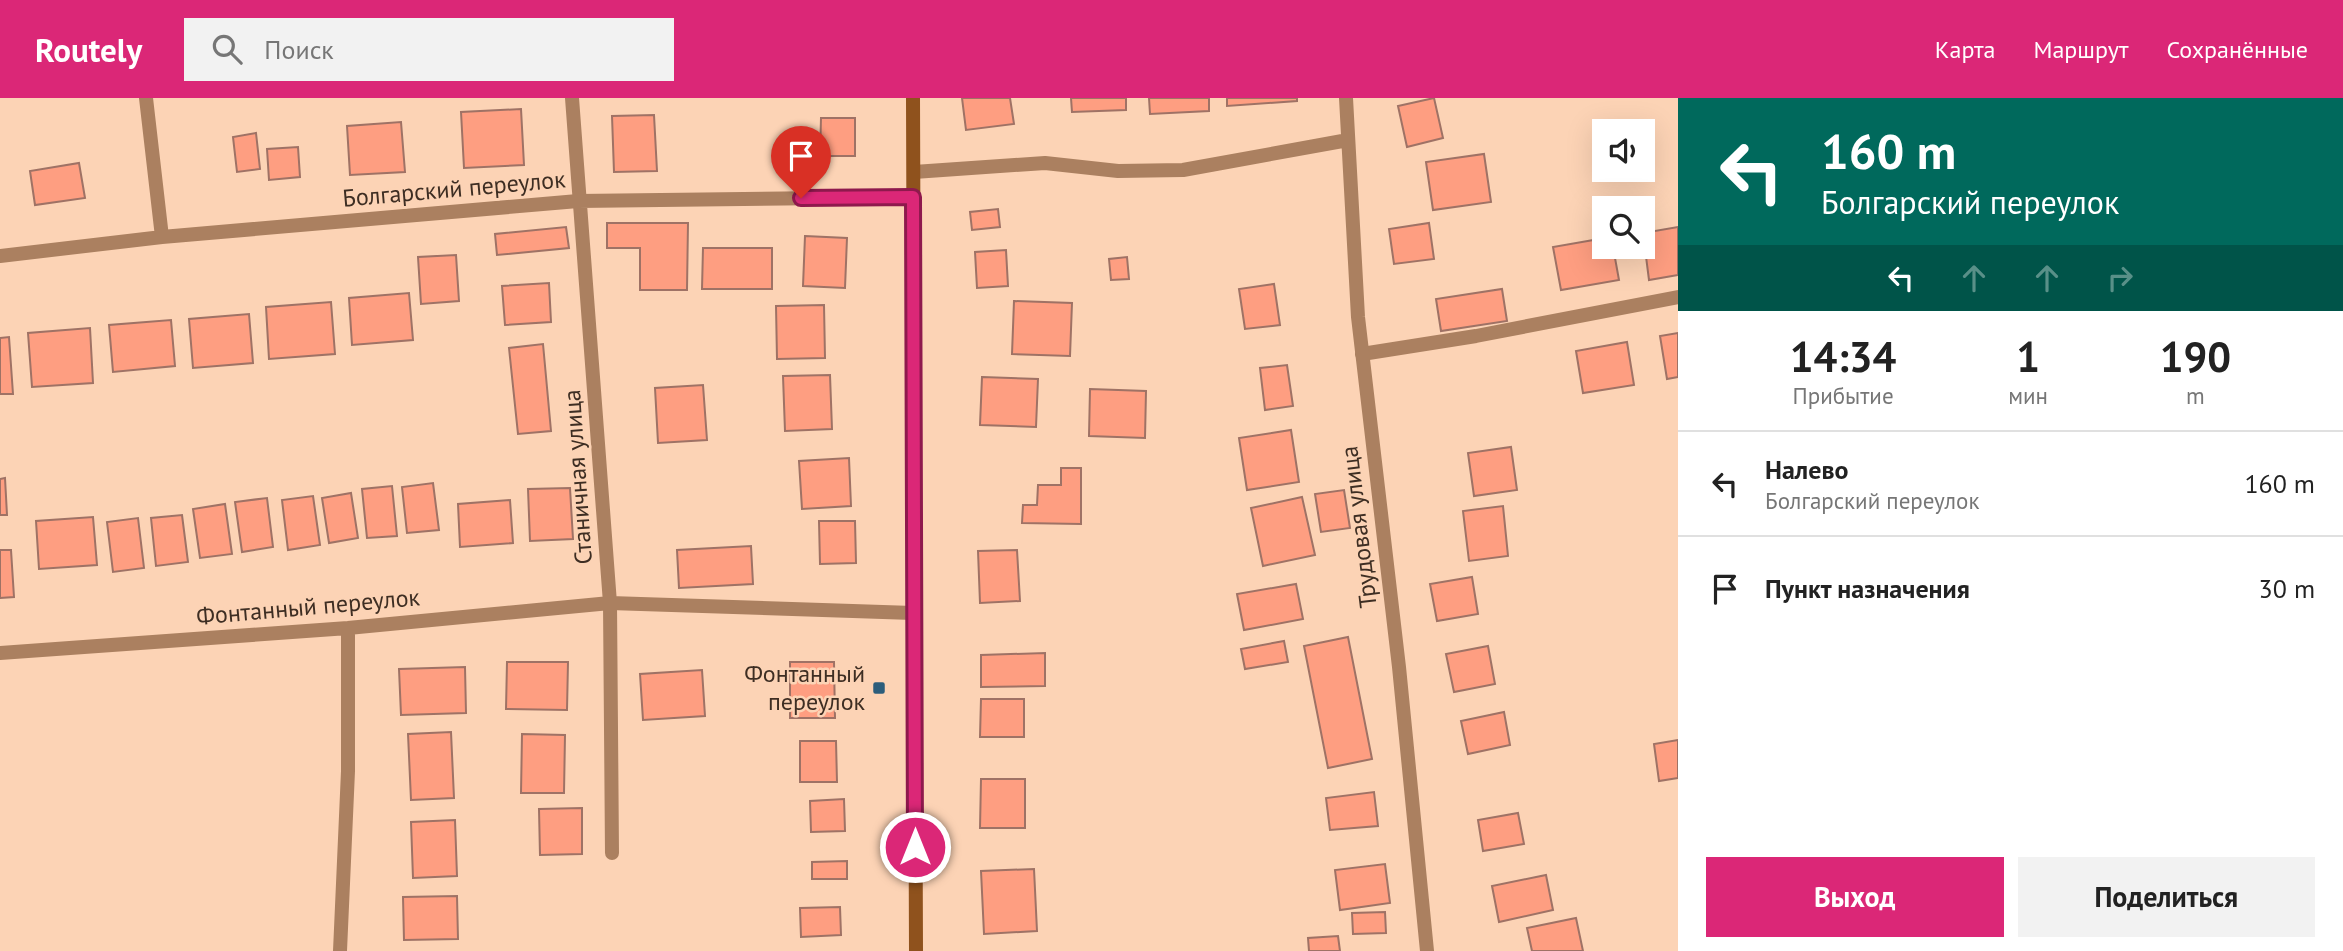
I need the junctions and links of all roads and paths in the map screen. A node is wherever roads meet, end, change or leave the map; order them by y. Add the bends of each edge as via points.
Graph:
1 (146, 98) edge
2 (572, 98) edge
3 (914, 98) edge
4 (1346, 98) edge
5 (1348, 140) junction
6 (914, 173) junction
7 (913, 197) junction
8 (578, 201) junction
9 (162, 237) junction
10 (0, 256) edge
11 (1678, 297) edge
12 (1362, 354) junction
13 (610, 603) junction
14 (914, 613) junction
15 (348, 628) junction
16 (0, 653) edge
17 (612, 853) dead end
18 (340, 951) edge
19 (916, 951) edge
20 (1427, 951) edge

1 - 9 street
2 - 8 street, Станичная улица
3 - 6 street
4 - 5 street, Трудовая улица
5 - 6 street via 1183,170 1118,171 1045,163
5 - 12 street, Трудовая улица
6 - 7 street
7 - 8 street, Болгарский переулок
7 - 14 street
8 - 9 street, Болгарский переулок
8 - 13 street, Станичная улица via 584,232
9 - 10 street, Болгарский переулок
11 - 12 street
12 - 20 street, Трудовая улица
13 - 14 street, Фонтанный переулок
13 - 15 street, Фонтанный переулок
13 - 17 street, Станичная улица
14 - 19 street
15 - 16 street, Фонтанный переулок
15 - 18 street via 348,771

